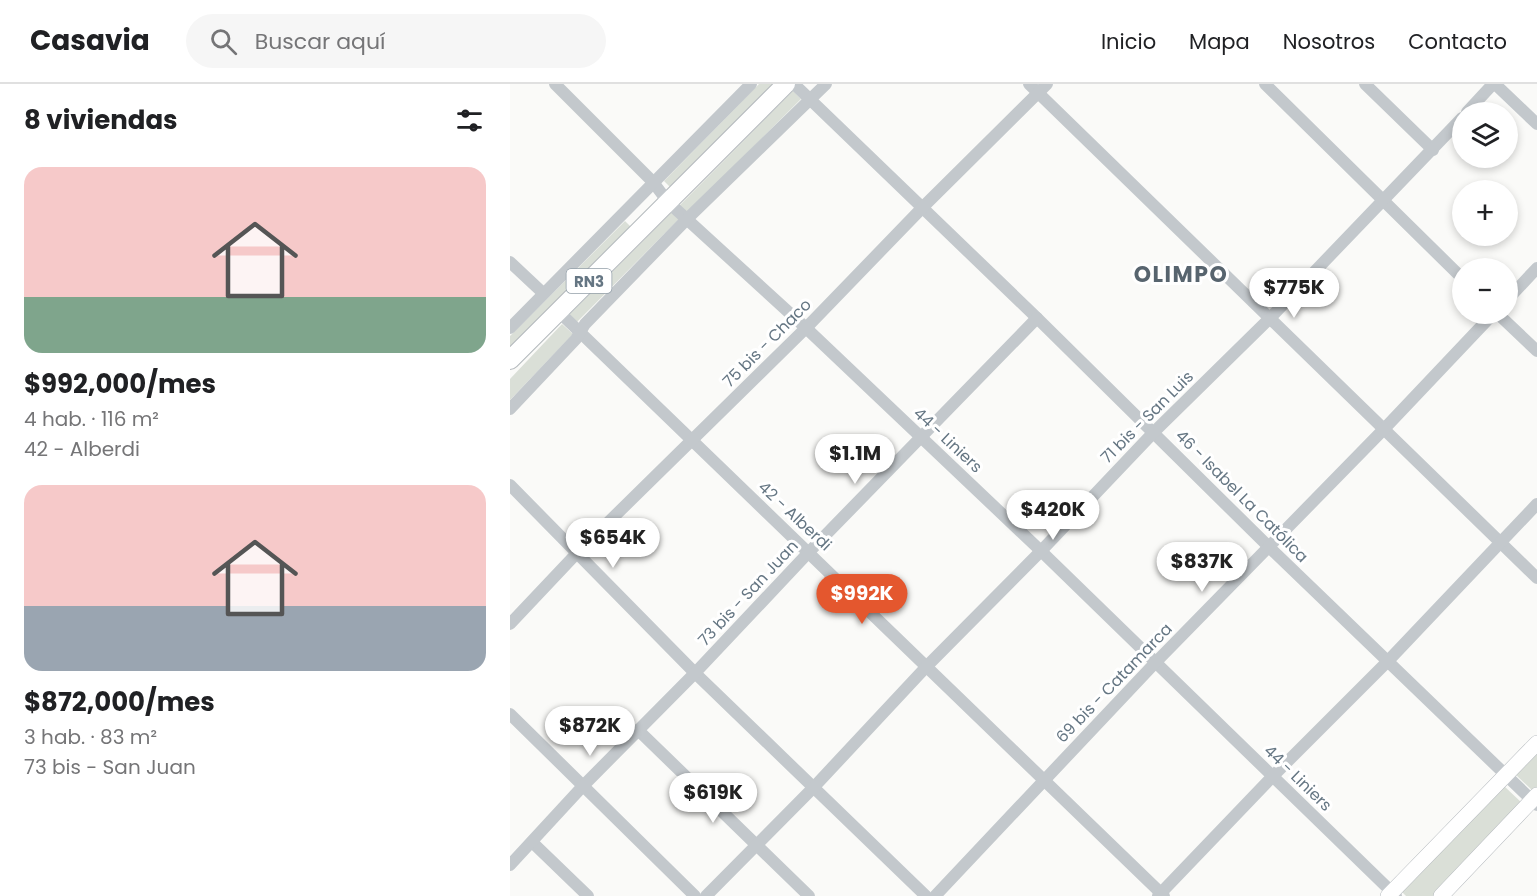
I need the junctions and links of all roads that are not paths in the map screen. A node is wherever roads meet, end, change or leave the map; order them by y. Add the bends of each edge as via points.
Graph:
1 (555, 84) edge
2 (751, 84) edge
3 (786, 84) edge
4 (794, 84) edge
5 (826, 84) edge
6 (1265, 84) edge
7 (1365, 84) edge
8 (1494, 84) edge
9 (1038, 87) edge
10 (812, 99) junction
11 (1477, 102) edge
12 (1537, 124) edge
13 (1452, 129) edge
14 (1433, 150) junction
15 (653, 182) junction
16 (1383, 200) junction
17 (668, 202) junction
18 (923, 207) junction
19 (687, 219) junction
20 (510, 262) edge
21 (1537, 267) edge
22 (1452, 268) edge
23 (1518, 288) edge
24 (543, 293) junction
25 (558, 311) junction
26 (1271, 317) junction
27 (1037, 318) junction
28 (1484, 324) edge
29 (1509, 324) edge
30 (510, 328) edge
31 (806, 328) junction
32 (580, 333) junction
33 (1537, 351) edge
34 (510, 360) edge
35 (510, 409) edge
36 (1385, 428) junction
37 (1154, 432) junction
38 (922, 438) junction
39 (692, 442) junction
40 (510, 485) edge
41 (1537, 504) edge
42 (1500, 542) junction
43 (1269, 547) junction
44 (1041, 551) junction
45 (809, 552) junction
46 (577, 553) junction
47 (1537, 578) edge
48 (510, 624) edge
49 (1388, 661) junction
50 (1155, 663) junction
51 (927, 666) junction
52 (695, 673) junction
53 (510, 714) edge
54 (638, 730) junction
55 (1537, 742) edge
56 (1273, 776) junction
57 (1505, 776) junction
58 (1044, 780) junction
59 (582, 787) junction
60 (814, 787) junction
61 (1535, 800) edge
62 (532, 842) junction
63 (757, 846) junction
64 (510, 865) edge
65 (1161, 895) edge
66 (1392, 895) edge
67 (588, 896) edge
68 (695, 896) edge
69 (706, 896) edge
70 (809, 896) edge
71 (926, 896) edge
72 (935, 896) edge
73 (1441, 896) edge

1 - 15 street, 44 - Liniers
2 - 15 street
3 - 17 highway, RN3
4 - 10 street, 46 - Isabel La Católica
5 - 10 street
6 - 16 street
7 - 14 street
8 - 11 street
8 - 12 street
9 - 18 street, 75 bis - Chaco
9 - 26 street
10 - 18 street, 46 - Isabel La Católica
10 - 19 street
13 - 14 street, 71 bis - San Luis
14 - 16 street, 71 bis - San Luis
15 - 17 street, 44 - Liniers
15 - 24 street
16 - 22 street
16 - 26 street, 71 bis - San Luis
17 - 19 street, 44 - Liniers
17 - 25 highway, RN3
18 - 27 street, 46 - Isabel La Católica
18 - 31 street, 75 bis - Chaco
19 - 31 street, 44 - Liniers
19 - 32 street
20 - 24 street
21 - 23 street
24 - 30 street
25 - 32 street, 42 - Alberdi
25 - 34 highway, RN3
26 - 36 street
26 - 37 street, 71 bis - San Luis
27 - 37 street, 46 - Isabel La Católica
27 - 38 street, 73 bis - San Juan
28 - 36 street, 69 bis - Catamarca
29 - 33 street
31 - 38 street, 44 - Liniers
31 - 39 street, 75 bis - Chaco
32 - 35 street
32 - 39 street, 42 - Alberdi
36 - 42 street
36 - 43 street, 69 bis - Catamarca
37 - 43 street, 46 - Isabel La Católica
37 - 44 street, 71 bis - San Luis
38 - 44 street, 44 - Liniers
38 - 45 street, 73 bis - San Juan
39 - 45 street, 42 - Alberdi
39 - 46 street, 75 bis - Chaco
40 - 46 street
41 - 42 street
42 - 47 street
42 - 49 street
43 - 49 street, 46 - Isabel La Católica
43 - 50 street, 69 bis - Catamarca
44 - 50 street, 44 - Liniers
44 - 51 street, 71 bis - San Luis
45 - 51 street, 42 - Alberdi
45 - 52 street, 73 bis - San Juan
46 - 48 street, 75 bis - Chaco
46 - 52 street
49 - 56 street
49 - 57 street, 46 - Isabel La Católica
50 - 56 street, 44 - Liniers
50 - 58 street, 69 bis - Catamarca
51 - 58 street, 42 - Alberdi
51 - 60 street, 71 bis - San Luis
52 - 54 street, 73 bis - San Juan
52 - 60 street
53 - 59 street
54 - 59 street, 73 bis - San Juan
54 - 63 street
55 - 57 main road
56 - 65 street
56 - 66 street, 44 - Liniers
57 - 61 street, 46 - Isabel La Católica
57 - 66 main road
58 - 65 street, 42 - Alberdi
58 - 72 street, 69 bis - Catamarca
59 - 62 street, 73 bis - San Juan
59 - 68 street
60 - 63 street, 71 bis - San Luis
60 - 71 street
61 - 73 main road
62 - 64 street, 73 bis - San Juan
62 - 67 street
63 - 69 street, 71 bis - San Luis
63 - 70 street

